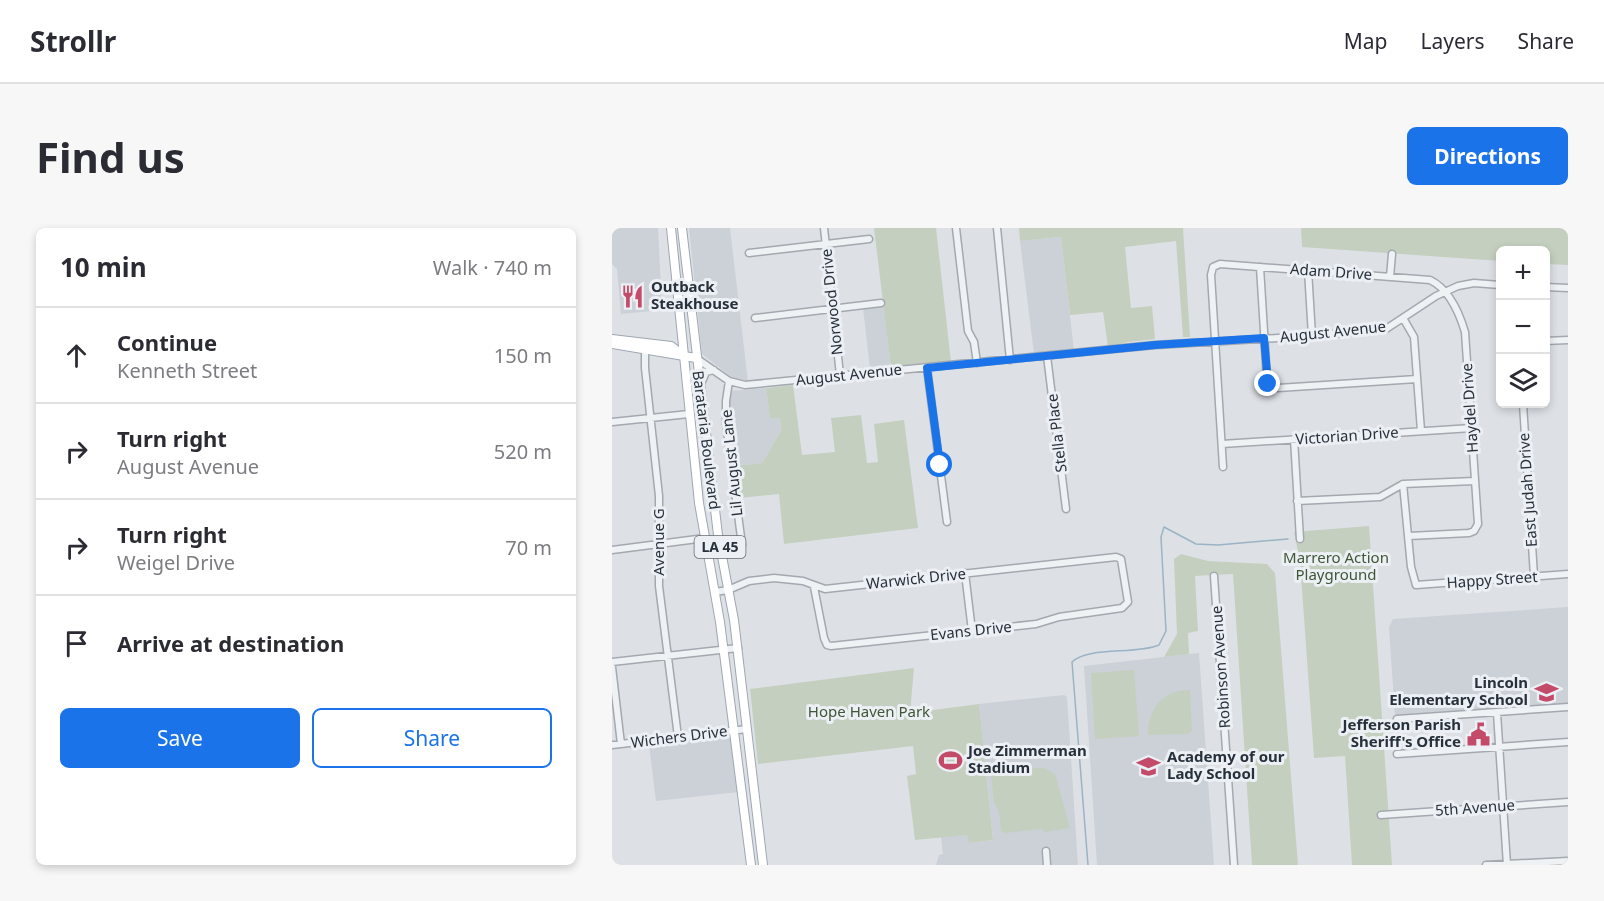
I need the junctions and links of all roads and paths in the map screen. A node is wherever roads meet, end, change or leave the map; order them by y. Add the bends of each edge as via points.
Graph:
1 (671, 228) edge
2 (682, 228) edge
3 (824, 228) edge
4 (956, 228) edge
5 (997, 228) edge
6 (869, 239) dead end
7 (826, 244) junction
8 (749, 253) dead end
9 (1392, 254) dead end
10 (1260, 267) junction
11 (1308, 270) junction
12 (1390, 277) junction
13 (1496, 285) edge
14 (1550, 287) edge
15 (1568, 288) edge
16 (1445, 292) junction
17 (881, 303) dead end
18 (833, 309) junction
19 (755, 318) dead end
20 (1403, 318) junction
21 (681, 330) junction
22 (1312, 336) junction
23 (1264, 338) junction
24 (612, 339) edge
25 (1568, 340) edge
26 (1550, 341) edge
27 (1215, 342) junction
28 (612, 344) edge
29 (664, 344) junction
30 (645, 348) junction
31 (683, 356) junction
32 (1047, 357) junction
33 (696, 358) junction
34 (1010, 360) junction
35 (977, 363) junction
36 (927, 368) junction
37 (714, 370) junction
38 (840, 375) junction
39 (1417, 379) junction
40 (729, 381) junction
41 (700, 387) junction
42 (1522, 408) edge
43 (689, 414) junction
44 (651, 418) junction
45 (612, 422) edge
46 (1472, 428) junction
47 (1421, 431) junction
48 (1293, 439) junction
49 (1222, 444) junction
50 (1223, 467) dead end
51 (1474, 481) junction
52 (1403, 484) junction
53 (1298, 501) junction
54 (1066, 509) dead end
55 (947, 522) dead end
56 (1409, 536) junction
57 (705, 538) junction
58 (1300, 539) dead end
59 (659, 544) junction
60 (742, 545) dead end
61 (612, 550) edge
62 (965, 573) junction
63 (1568, 574) edge
64 (1214, 576) dead end
65 (1534, 576) junction
66 (814, 587) junction
67 (728, 590) junction
68 (715, 592) junction
69 (1122, 608) joint
70 (972, 631) junction
71 (723, 648) junction
72 (738, 648) junction
73 (668, 654) junction
74 (612, 662) edge
75 (612, 667) edge
76 (1568, 707) edge
77 (1497, 712) junction
78 (1397, 719) dead end
79 (747, 729) junction
80 (734, 730) junction
81 (678, 737) junction
82 (1568, 742) edge
83 (621, 744) junction
84 (612, 745) edge
85 (1500, 746) junction
86 (1397, 754) dead end
87 (1568, 802) edge
88 (1503, 806) junction
89 (1381, 815) dead end
90 (1046, 851) dead end
91 (1568, 861) edge
92 (1507, 864) edge
93 (752, 865) edge
94 (763, 865) edge
95 (1047, 865) edge
96 (1234, 865) edge
97 (1486, 865) edge

1 - 21 main road, Barataria Boulevard / LA 45
2 - 33 main road, Barataria Boulevard / LA 45
3 - 7 street, Norwood Drive
4 - 35 street via 968,331
5 - 34 street
6 - 7 street
7 - 8 street
7 - 18 street, Norwood Drive
9 - 12 street
10 - 11 street, Adam Drive
10 - 23 street
10 - 27 street, Adam Drive via 1213,267
11 - 12 street, Adam Drive
11 - 22 street
12 - 16 street, Adam Drive via 1430,280
13 - 16 street, August Avenue via 1474,283
14 - 15 street
16 - 20 street, August Avenue
16 - 46 street, Haydel Drive via 1461,317 1465,332
17 - 18 street
18 - 19 street
18 - 38 street, Norwood Drive
20 - 22 street, August Avenue via 1386,329
20 - 39 street via 1414,337
21 - 29 main road via 673,342
21 - 31 main road, Barataria Boulevard / LA 45
22 - 23 street, August Avenue
23 - 27 street, August Avenue
23 - 39 street via 1271,387
24 - 29 main road
25 - 26 street
27 - 32 street, August Avenue
27 - 49 street
28 - 30 main road
29 - 31 main road
30 - 31 main road
30 - 44 street, Avenue G
31 - 33 main road
31 - 43 main road, Barataria Boulevard / LA 45
32 - 34 street, August Avenue
32 - 54 street, Stella Place
33 - 37 street
33 - 41 main road, Barataria Boulevard / LA 45
34 - 35 street, August Avenue
35 - 36 street, August Avenue
36 - 38 street, August Avenue
36 - 55 street
37 - 40 street
37 - 41 street via 706,372
38 - 40 street, August Avenue via 745,385
39 - 47 street
40 - 60 street, Lil August Lane via 726,423
41 - 67 main road, Barataria Boulevard / LA 45
42 - 65 street, East Judah Drive
43 - 44 street
43 - 57 main road, Barataria Boulevard / LA 45
44 - 45 street
44 - 59 street, Avenue G via 659,496
46 - 47 street, Victorian Drive
46 - 51 street, Haydel Drive
47 - 48 street, Victorian Drive
48 - 49 street, Victorian Drive
48 - 53 street
49 - 50 street
51 - 52 street
51 - 56 street, Haydel Drive via 1477,528 1469,533
52 - 53 street via 1380,497
52 - 56 street
53 - 58 street
56 - 65 street, Happy Street via 1416,585
57 - 59 street
57 - 68 main road, Barataria Boulevard / LA 45
59 - 61 street
59 - 73 street, Avenue G via 659,586
62 - 66 street, Warwick Drive via 825,589
62 - 69 street, Warwick Drive via 1120,558 1128,602
62 - 70 street
63 - 65 street, Happy Street
64 - 96 street, Robinson Avenue
66 - 67 street, Warwick Drive via 803,581 774,578 749,581
66 - 70 street, Evans Drive via 827,645
67 - 68 street, Warwick Drive
67 - 72 main road, Barataria Boulevard / LA 45
68 - 71 main road, Barataria Boulevard / LA 45
69 - 70 street, Evans Drive
71 - 72 street
71 - 73 street
71 - 80 main road, Barataria Boulevard / LA 45
72 - 79 main road, Barataria Boulevard / LA 45
73 - 74 street
73 - 81 street, Avenue G
75 - 83 street
76 - 77 street
77 - 78 street
77 - 85 street
79 - 80 street, Wichers Drive
79 - 94 main road, Barataria Boulevard / LA 45
80 - 81 street, Wichers Drive
80 - 93 main road, Barataria Boulevard / LA 45
81 - 83 street, Wichers Drive
82 - 85 street
83 - 84 street, Wichers Drive
85 - 86 street
85 - 88 street
87 - 88 street, 5th Avenue
88 - 89 street, 5th Avenue
88 - 92 street
90 - 95 street
91 - 92 street
92 - 97 street

